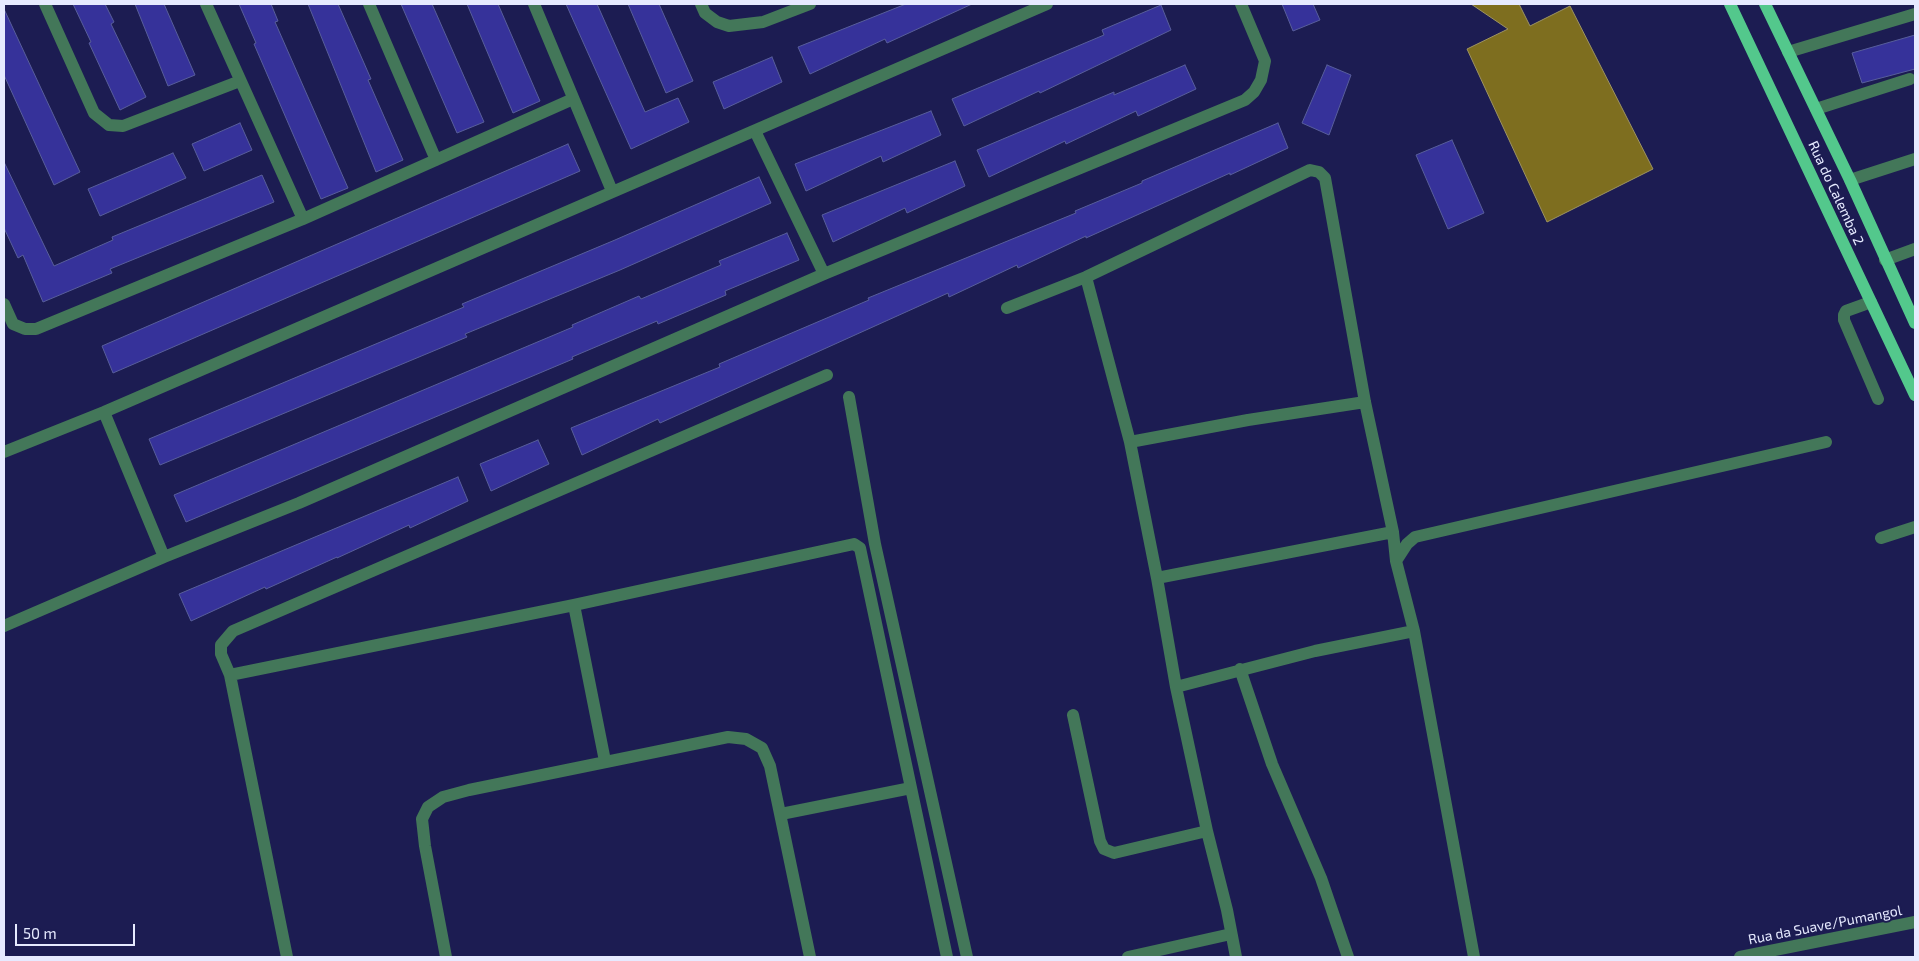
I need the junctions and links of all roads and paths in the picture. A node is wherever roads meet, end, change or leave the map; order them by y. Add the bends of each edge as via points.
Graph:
1 (45, 4) edge
2 (206, 4) edge
3 (369, 4) edge
4 (534, 4) edge
5 (701, 4) edge
6 (810, 4) edge
7 (1047, 4) edge
8 (1241, 4) edge
9 (1730, 4) edge
10 (1765, 4) edge
11 (1915, 14) edge
12 (1788, 52) junction
13 (1910, 79) dead end
14 (240, 81) junction
15 (573, 99) junction
16 (1816, 109) junction
17 (755, 131) junction
18 (1915, 159) edge
19 (436, 160) junction
20 (1850, 180) junction
21 (612, 191) junction
22 (303, 220) junction
23 (1915, 249) edge
24 (1885, 260) junction
25 (824, 274) junction
26 (1086, 277) junction
27 (1871, 302) junction
28 (4, 304) edge
29 (1007, 308) dead end
30 (1913, 314) edge
31 (827, 375) dead end
32 (1915, 395) edge
33 (849, 397) dead end
34 (1878, 399) dead end
35 (1365, 402) junction
36 (104, 412) junction
37 (1130, 442) junction
38 (1826, 442) dead end
39 (4, 452) edge
40 (1915, 527) edge
41 (1393, 532) junction
42 (1881, 538) dead end
43 (164, 557) junction
44 (1396, 561) junction
45 (1157, 578) junction
46 (574, 605) junction
47 (4, 626) edge
48 (1414, 631) junction
49 (1240, 669) junction
50 (230, 676) junction
51 (1176, 687) junction
52 (1073, 715) dead end
53 (605, 761) junction
54 (911, 788) junction
55 (780, 814) junction
56 (1207, 831) junction
57 (1915, 922) edge
58 (1231, 934) junction
59 (287, 957) edge
60 (446, 957) edge
61 (810, 957) edge
62 (947, 957) edge
63 (967, 957) edge
64 (1128, 957) edge
65 (1236, 957) edge
66 (1348, 957) edge
67 (1474, 957) edge
68 (1740, 957) edge

1 - 14 street via 94,113 109,125 123,126
2 - 14 street
3 - 19 street
4 - 15 street
5 - 6 street via 705,13 729,26 763,22
7 - 17 street
8 - 25 street via 1265,61 1261,80 1245,100
9 - 27 main road, Rua do Calemba 2
10 - 12 main road, Rua do Calemba 2
11 - 12 street
12 - 16 main road, Rua do Calemba 2
13 - 16 street
14 - 22 street
15 - 19 street
15 - 21 street
16 - 20 main road, Rua do Calemba 2
17 - 21 street
17 - 25 street
18 - 20 street
19 - 22 street
20 - 24 main road, Rua do Calemba 2
21 - 36 street
22 - 28 street via 36,329 13,324
23 - 24 street
24 - 30 main road, Rua do Calemba 2
25 - 43 street via 299,503
26 - 29 street
26 - 35 street via 1310,170 1319,172 1325,178
26 - 37 street
27 - 32 main road, Rua do Calemba 2
27 - 34 street via 1846,310 1844,320
31 - 50 street via 233,631 221,645 221,654
33 - 63 street via 875,544
35 - 37 street
35 - 41 street
36 - 39 street
36 - 43 street
37 - 45 street
38 - 44 street via 1415,538
40 - 42 street
41 - 44 street
41 - 45 street
43 - 47 street
44 - 48 street
45 - 51 street
46 - 50 street
46 - 53 street
46 - 54 street via 854,544 860,548
48 - 49 street
48 - 67 street
49 - 51 street
49 - 66 street via 1272,764 1321,878
50 - 59 street
51 - 56 street
52 - 56 street via 1104,849 1114,853
53 - 55 street via 728,737 746,739 762,748 770,766
53 - 60 street via 469,790 428,806 422,819 423,828
54 - 55 street
54 - 62 street
55 - 61 street
56 - 58 street
57 - 68 street, Rua da Suave/Pumangol
58 - 64 street
58 - 65 street

